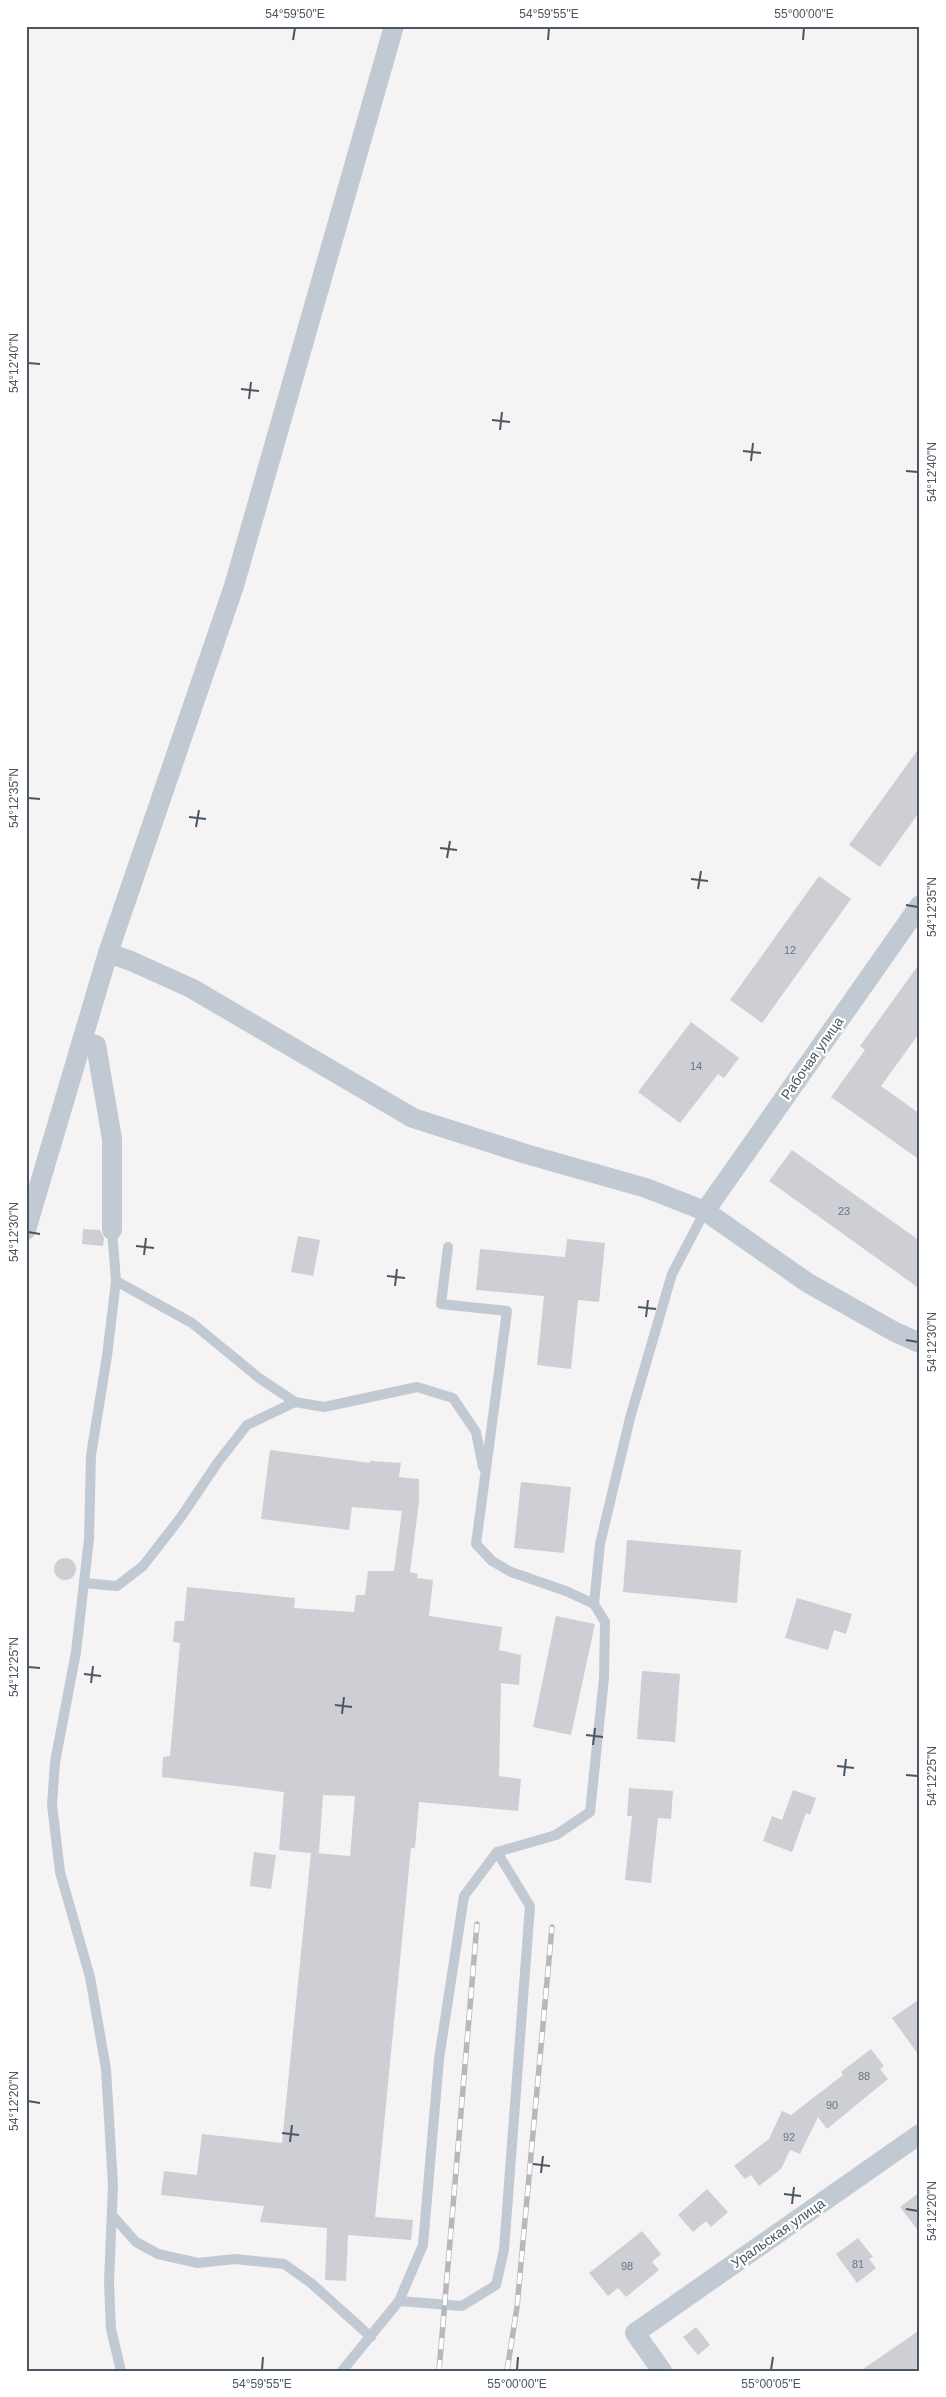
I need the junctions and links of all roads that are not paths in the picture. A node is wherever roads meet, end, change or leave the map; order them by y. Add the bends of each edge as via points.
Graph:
1 (394, 26) edge
2 (920, 905) edge
3 (108, 953) junction
4 (82, 1041) junction
5 (705, 1211) junction
6 (26, 1230) edge
7 (112, 1230) joint
8 (448, 1247) dead end
9 (116, 1281) junction
10 (920, 1343) edge
11 (296, 1402) junction
12 (485, 1475) junction
13 (84, 1583) junction
14 (594, 1604) junction
15 (497, 1852) junction
16 (920, 2134) edge
17 (112, 2215) junction
18 (399, 2302) junction
19 (371, 2336) junction
20 (122, 2371) edge
21 (342, 2371) edge
22 (662, 2371) edge

1 - 3 street via 234,586
2 - 5 street, Рабочая улица
3 - 4 street
3 - 5 street via 191,988 413,1118 646,1188
4 - 6 street
4 - 7 street via 96,1045 112,1138
5 - 10 street via 808,1283
5 - 14 lane via 672,1274 630,1418 600,1544
7 - 9 lane
8 - 12 lane via 441,1304 507,1312
9 - 11 lane via 192,1323 259,1378
9 - 13 lane via 91,1455 89,1539
11 - 12 lane via 324,1407 417,1387 453,1398 476,1432
11 - 13 lane via 247,1425 143,1566 117,1586
12 - 14 lane via 476,1544 492,1561 511,1572
13 - 17 lane via 76,1652 55,1762 52,1805 60,1872 90,1977 106,2069
14 - 15 lane via 605,1622 604,1678 590,1812 556,1835
15 - 18 lane via 464,1896 440,2059 423,2245
15 - 18 lane via 530,1906 504,2250 496,2285 462,2306
16 - 22 street, Уральская улица via 635,2333
17 - 19 lane via 136,2242 158,2254 198,2263 235,2260 284,2264 311,2283
17 - 20 lane via 111,2329
18 - 19 lane
19 - 21 lane

